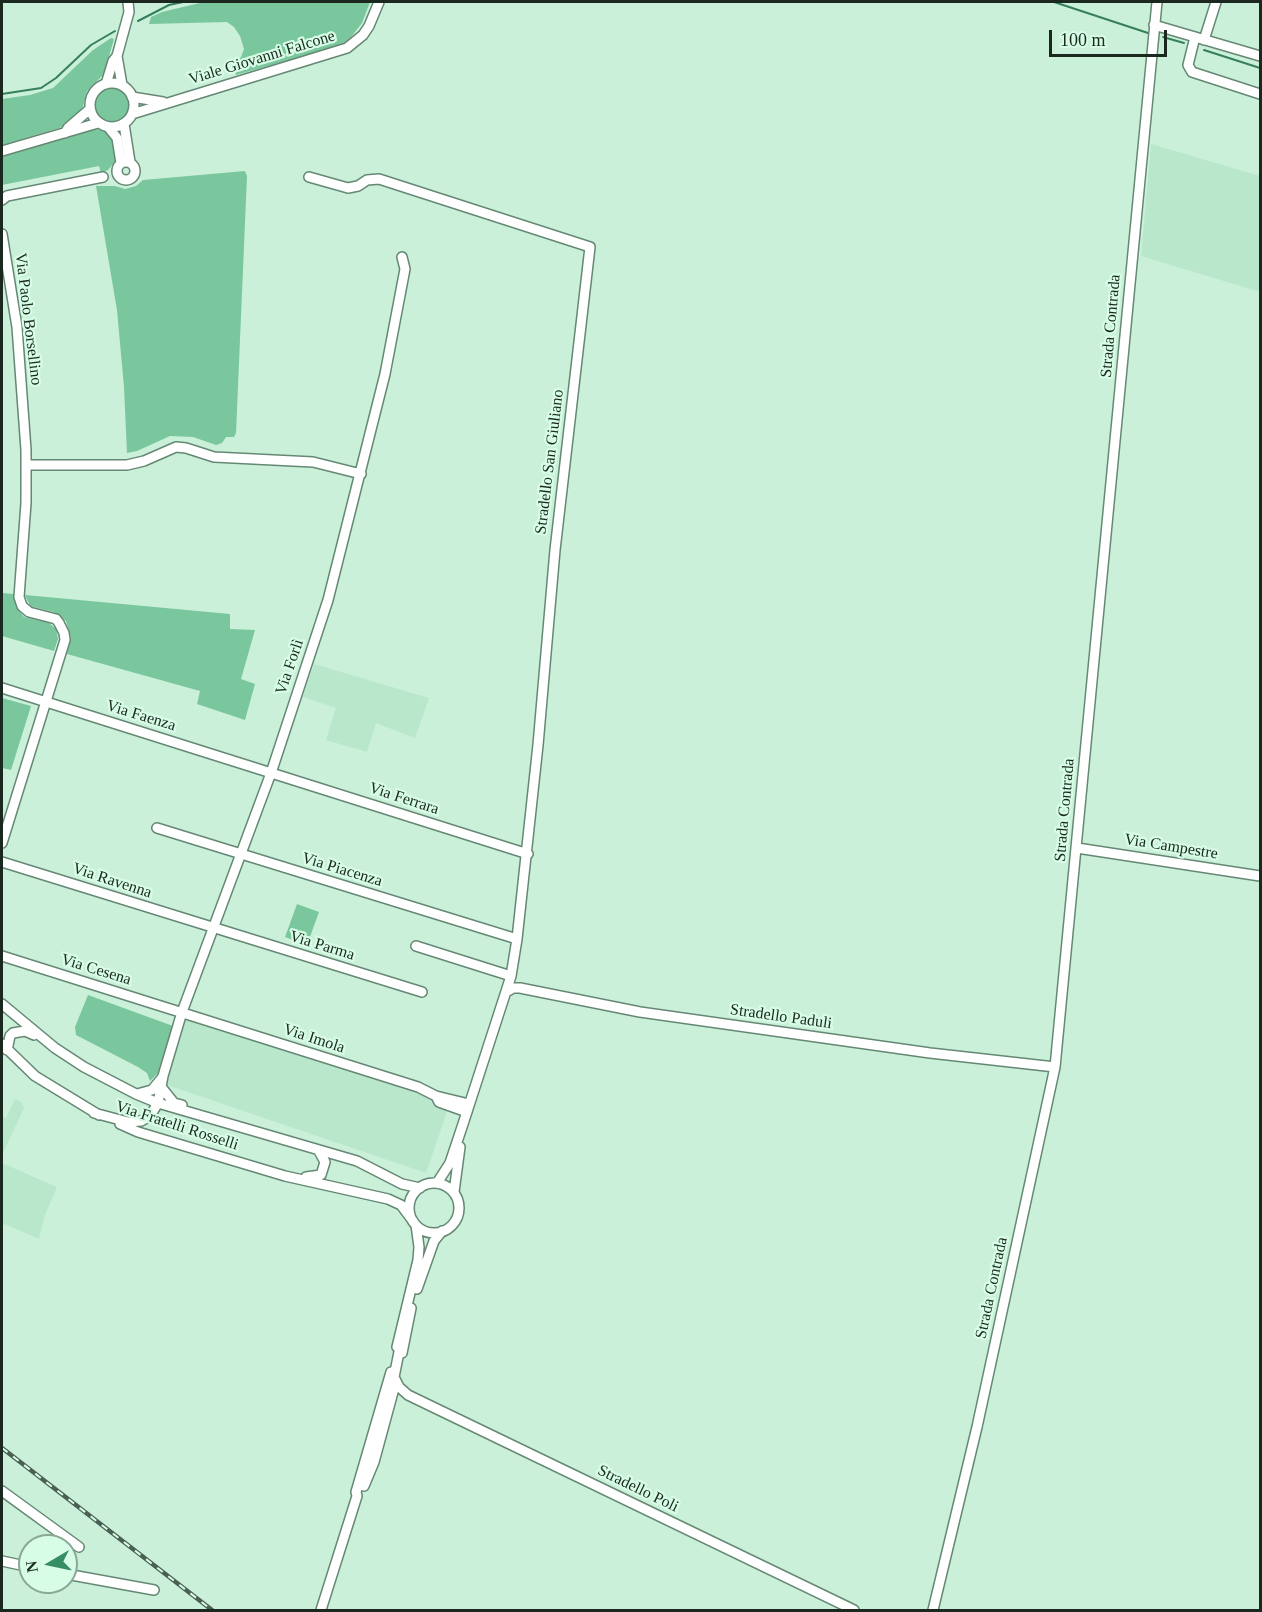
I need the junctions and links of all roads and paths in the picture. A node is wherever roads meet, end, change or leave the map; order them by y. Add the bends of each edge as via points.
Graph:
1 (135, 2) edge
2 (379, 2) edge
3 (1157, 2) edge
4 (1216, 2) edge
5 (129, 7) edge
6 (1154, 25) junction
7 (1200, 38) junction
8 (117, 56) junction
9 (1260, 56) edge
10 (106, 84) junction
11 (122, 85) junction
12 (1260, 94) edge
13 (132, 97) junction
14 (166, 103) junction
15 (90, 109) junction
16 (132, 114) junction
17 (98, 123) junction
18 (124, 124) junction
19 (109, 128) junction
20 (65, 133) junction
21 (2, 151) edge
22 (123, 164) junction
23 (103, 177) junction
24 (309, 177) dead end
25 (121, 178) junction
26 (2, 200) edge
27 (2, 234) edge
28 (402, 257) dead end
29 (27, 465) junction
30 (361, 474) junction
31 (2, 688) edge
32 (45, 702) junction
33 (271, 773) junction
34 (157, 828) dead end
35 (2, 843) edge
36 (1077, 848) junction
37 (528, 854) junction
38 (241, 855) junction
39 (2, 862) edge
40 (1260, 876) edge
41 (213, 928) junction
42 (518, 939) junction
43 (416, 946) dead end
44 (2, 956) edge
45 (511, 976) junction
46 (422, 992) dead end
47 (506, 992) junction
48 (3, 1003) edge
49 (182, 1012) junction
50 (47, 1042) junction
51 (4, 1047) edge
52 (1054, 1067) junction
53 (163, 1076) junction
54 (162, 1088) junction
55 (136, 1094) junction
56 (158, 1103) junction
57 (468, 1108) junction
58 (94, 1113) junction
59 (221, 1122) junction
60 (463, 1124) junction
61 (319, 1151) junction
62 (285, 1176) junction
63 (438, 1183) junction
64 (420, 1188) junction
65 (454, 1192) junction
66 (414, 1223) junction
67 (442, 1232) junction
68 (398, 1343) junction
69 (396, 1383) junction
70 (408, 1395) junction
71 (390, 1405) junction
72 (386, 1422) junction
73 (370, 1448) junction
74 (2, 1491) edge
75 (357, 1496) junction
76 (79, 1547) dead end
77 (2, 1562) edge
78 (18, 1565) edge
79 (78, 1576) edge
80 (154, 1590) dead end
81 (321, 1611) edge
82 (854, 1611) edge
83 (933, 1611) edge

1 - 5 street
2 - 14 street, Viale Giovanni Falcone via 363,35 339,51
3 - 6 street, Strada Contrada
4 - 7 street
5 - 8 street
6 - 7 street
6 - 36 street, Strada Contrada
7 - 9 street
7 - 12 street via 1188,65 1192,72
8 - 10 street
8 - 11 street
10 - 11 street
10 - 15 street via 92,95
11 - 13 street
13 - 14 street, Viale Giovanni Falcone
13 - 16 street
14 - 16 street, Viale Giovanni Falcone
15 - 17 street
15 - 20 street
16 - 18 street
17 - 19 street
17 - 20 street
18 - 19 street
18 - 22 street
19 - 22 street via 117,138
20 - 21 street
22 - 23 street
22 - 25 street via 117,172
22 - 25 street via 135,169 128,180
23 - 25 street
23 - 26 street
24 - 37 street, Stradello San Giuliano via 348,188 379,179 590,247 555,550
27 - 29 street, Via Paolo Borsellino via 19,344
28 - 30 street, Via Forlì via 404,281
29 - 30 street via 127,465 176,447 214,457 313,462
29 - 32 street, Via Paolo Borsellino via 19,597 29,612 56,620 65,640
30 - 33 street, Via Forlì via 328,600
31 - 32 street, Via Faenza
32 - 33 street, Via Faenza
32 - 35 street, Via Paolo Borsellino
33 - 37 street, Via Ferrara
33 - 38 street, Via Forlì
34 - 38 street, Via Piacenza
36 - 40 street, Via Campestre
36 - 52 street, Strada Contrada
37 - 42 street, Stradello San Giuliano
38 - 41 street, Via Forlì
38 - 42 street, Via Piacenza
39 - 41 street, Via Ravenna
41 - 46 street, Via Parma
41 - 49 street, Via Forlì
42 - 45 street, Stradello San Giuliano
43 - 45 street
44 - 49 street, Via Cesena
45 - 47 street, Stradello San Giuliano
47 - 52 street, Stradello Paduli via 520,988 640,1012
47 - 57 street, Stradello San Giuliano
48 - 50 street, Via Fratelli Rosselli
49 - 53 street, Via Forlì
49 - 57 street, Via Imola via 418,1087
50 - 51 street, Via Fratelli Rosselli via 20,1030 10,1036
50 - 55 street, Via Fratelli Rosselli
51 - 58 street, Via Fratelli Rosselli via 35,1076
52 - 83 street, Strada Contrada via 977,1428
53 - 54 street, Via Forlì
53 - 55 street via 152,1090
54 - 56 street, Via Forlì
54 - 59 street via 174,1103 219,1117
55 - 56 street, Via Fratelli Rosselli
56 - 58 street via 150,1116 141,1121 128,1122
56 - 59 street, Via Fratelli Rosselli
57 - 60 street, Stradello San Giuliano
58 - 62 street, Via Fratelli Rosselli via 138,1132
59 - 61 street, Via Fratelli Rosselli
60 - 63 street, Stradello San Giuliano via 450,1163
60 - 65 street, Stradello San Giuliano
61 - 62 street, Via Fratelli Rosselli via 325,1162 321,1175
61 - 64 street, Via Fratelli Rosselli via 357,1161 402,1184
62 - 66 street, Via Fratelli Rosselli via 387,1199 401,1205
63 - 64 street
63 - 65 street
64 - 66 street via 410,1203
65 - 67 street via 459,1213 453,1225
66 - 67 street via 431,1233
66 - 68 street via 418,1260
67 - 69 street via 434,1241 416,1289
68 - 69 street
68 - 73 street
69 - 70 street, Stradello Poli
69 - 71 street
70 - 71 street
70 - 82 street, Stradello Poli
71 - 72 street
72 - 73 street
72 - 75 street via 374,1462
73 - 75 street
74 - 76 street
75 - 81 street
77 - 78 street
79 - 80 street

